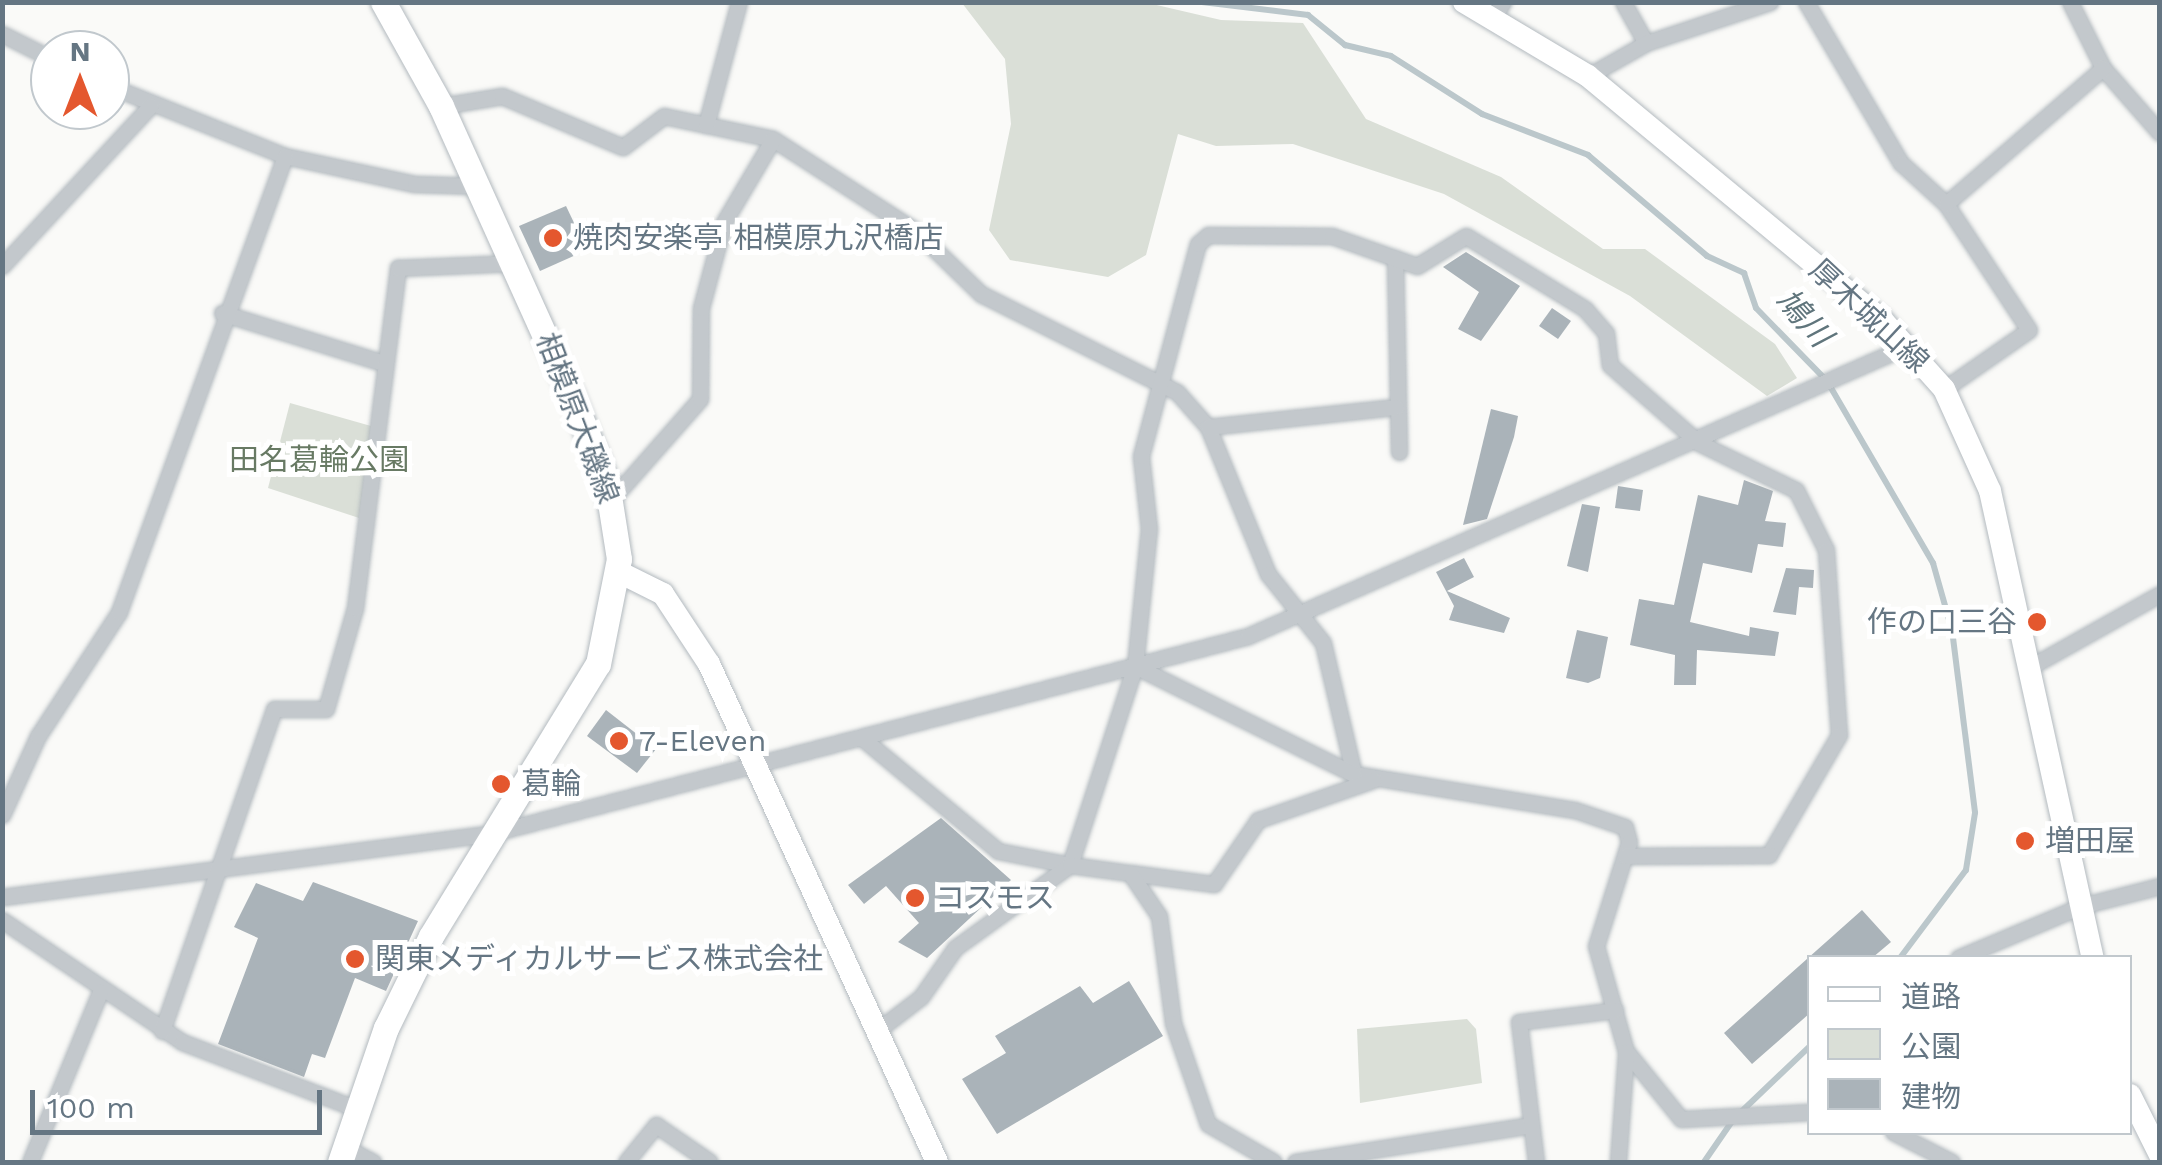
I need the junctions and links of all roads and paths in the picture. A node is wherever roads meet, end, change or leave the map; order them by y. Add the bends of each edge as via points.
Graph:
1 (383, 2) edge
2 (739, 2) edge
3 (1464, 2) edge
4 (1770, 2) edge
5 (1806, 2) edge
6 (2070, 2) edge
7 (1626, 3) edge
8 (1499, 9) edge
9 (2, 34) edge
10 (1646, 43) junction
11 (30, 48) edge
12 (2103, 68) junction
13 (1588, 76) junction
14 (130, 95) edge
15 (151, 105) junction
16 (442, 106) junction
17 (706, 125) junction
18 (2160, 134) edge
19 (774, 139) junction
20 (285, 156) junction
21 (480, 186) junction
22 (1946, 204) junction
23 (1395, 258) junction
24 (513, 263) junction
25 (2, 266) edge
26 (222, 313) junction
27 (1907, 346) junction
28 (384, 362) junction
29 (1163, 382) junction
30 (1944, 389) junction
31 (1396, 406) junction
32 (1208, 427) junction
33 (1699, 442) junction
34 (1399, 452) dead end
35 (612, 500) junction
36 (619, 572) junction
37 (2160, 594) edge
38 (1300, 615) junction
39 (1135, 666) junction
40 (2028, 668) junction
41 (862, 738) junction
42 (758, 764) junction
43 (1354, 774) junction
44 (1378, 778) junction
45 (2, 815) edge
46 (494, 833) junction
47 (1624, 856) junction
48 (1070, 864) junction
49 (214, 871) junction
50 (1130, 872) junction
51 (2160, 886) edge
52 (2, 897) edge
53 (2081, 906) junction
54 (2, 920) edge
55 (1965, 955) edge
56 (2092, 955) edge
57 (100, 992) junction
58 (1615, 1010) junction
59 (878, 1030) junction
60 (162, 1031) junction
61 (1626, 1050) junction
62 (2132, 1100) edge
63 (355, 1108) junction
64 (1807, 1112) edge
65 (1531, 1125) junction
66 (1899, 1135) edge
67 (343, 1155) edge
68 (2160, 1155) edge
69 (30, 1162) edge
70 (373, 1162) edge
71 (626, 1162) edge
72 (710, 1162) edge
73 (938, 1162) edge
74 (1274, 1162) edge
75 (1295, 1162) edge
76 (1536, 1162) edge
77 (1618, 1162) edge
78 (1952, 1162) edge

1 - 16 main road, 相模原大磯線
2 - 17 street
3 - 8 main road, 厚木城山線
4 - 10 street
5 - 22 street via 1900,163
6 - 12 street
7 - 10 street
8 - 13 main road, 厚木城山線
9 - 11 street
10 - 13 street
12 - 18 street
12 - 22 street
13 - 27 main road, 厚木城山線
14 - 15 street
15 - 20 street
15 - 25 street
16 - 17 street via 502,96 623,147 661,117
16 - 21 main road, 相模原大磯線
17 - 19 street
19 - 29 street via 916,231 981,294
19 - 35 street via 724,222 701,308 700,399
20 - 21 street via 415,184
20 - 26 street
21 - 24 main road, 相模原大磯線
22 - 30 street via 2029,330
23 - 29 street via 1332,236 1202,238 1182,278
23 - 31 street
23 - 33 street via 1423,264 1466,236 1539,274 1602,327 1615,370
24 - 28 street via 400,266
24 - 35 main road, 相模原大磯線
26 - 28 street
26 - 45 street via 121,607 38,736
27 - 30 main road, 厚木城山線
27 - 33 street
28 - 49 street via 355,608 326,708 274,708
29 - 32 street
29 - 39 street via 1141,456 1149,528
30 - 40 main road, 厚木城山線 via 1990,492
31 - 32 street
31 - 34 street
32 - 38 street via 1268,574
33 - 38 street
33 - 47 street via 1804,500 1835,593 1839,735 1763,860 1705,850
35 - 36 main road, 相模原大磯線
36 - 42 main road via 663,594
36 - 46 main road, 相模原大磯線 via 593,674
37 - 40 street
38 - 39 street
38 - 43 street via 1326,653
39 - 41 street
39 - 43 street
39 - 48 street
40 - 53 main road, 厚木城山線
41 - 42 street
41 - 48 street via 998,850
42 - 46 street
42 - 59 main road
43 - 44 street
44 - 47 street via 1606,819 1628,831
44 - 50 street via 1258,820 1214,884
46 - 49 street
46 - 63 main road, 相模原大磯線 via 431,936
47 - 58 street via 1596,934
48 - 50 street
48 - 59 street via 954,948 921,997
49 - 52 street
49 - 60 street
50 - 74 street via 1159,916 1173,1023 1208,1124
51 - 53 street
53 - 55 street
53 - 56 main road, 厚木城山線
54 - 57 street
57 - 60 street
57 - 69 street
58 - 61 street
58 - 65 street via 1519,1022
59 - 73 main road
60 - 63 street
61 - 64 street via 1671,1112 1704,1122
61 - 77 street
62 - 68 main road
63 - 67 main road, 相模原大磯線
65 - 75 street
65 - 76 street
66 - 78 street
67 - 70 street
71 - 72 street via 656,1125

